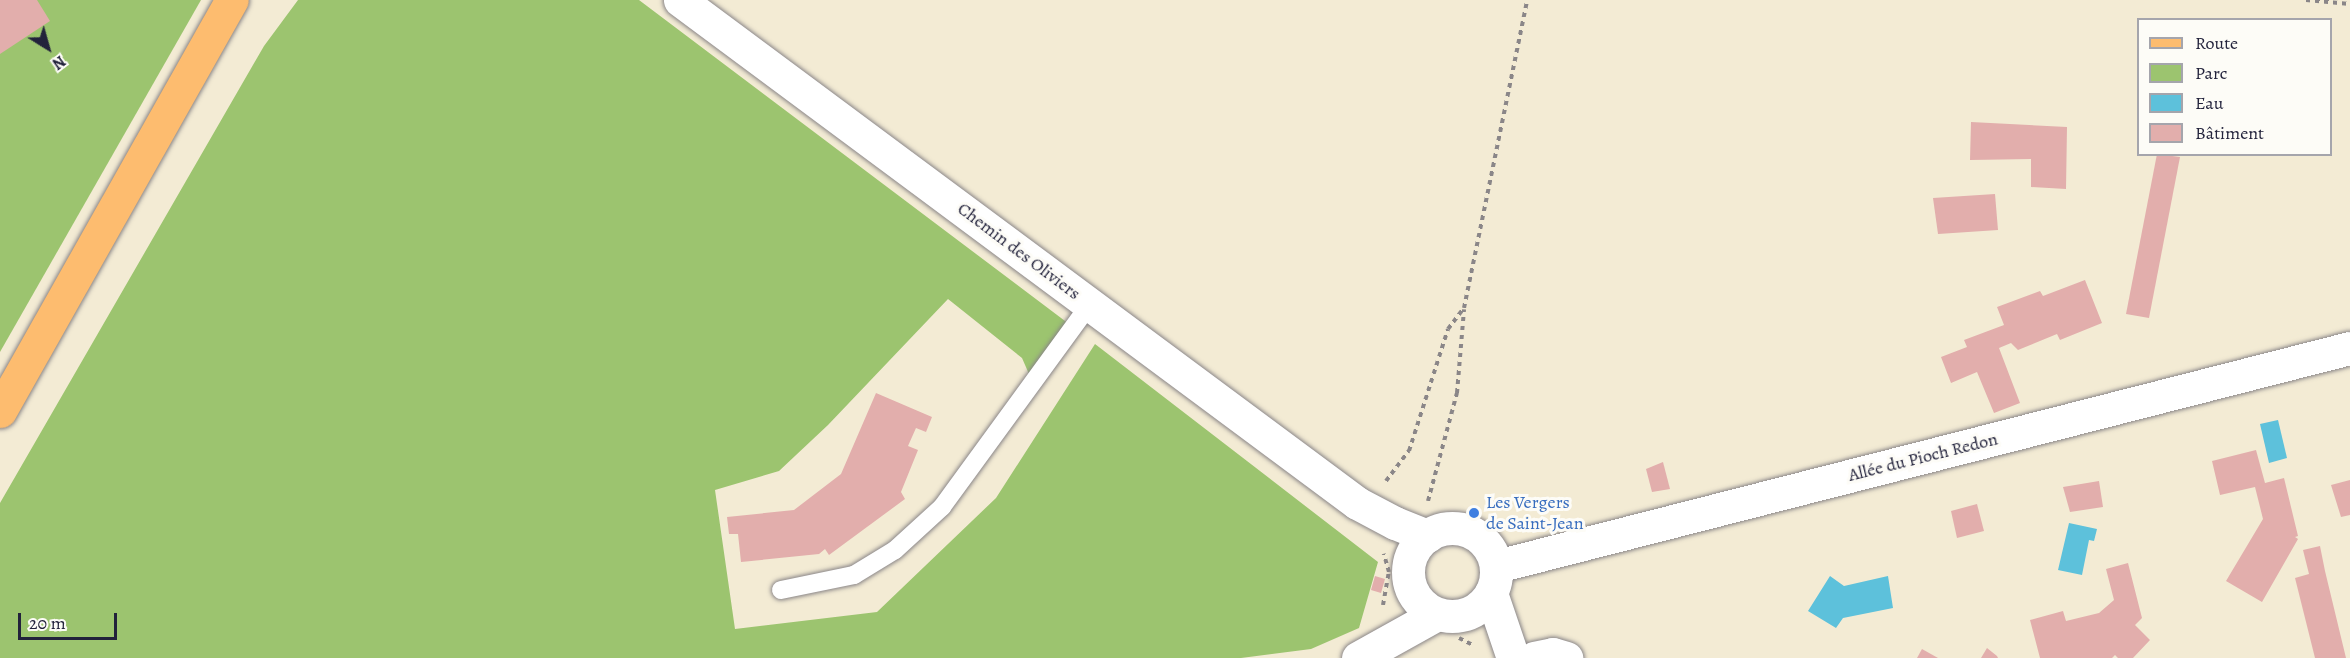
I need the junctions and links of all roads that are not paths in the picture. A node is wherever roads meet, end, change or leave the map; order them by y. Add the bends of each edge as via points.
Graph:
1 (232, 0) edge
2 (680, 0) edge
3 (1090, 304) junction
4 (2350, 348) edge
5 (0, 411) edge
6 (1357, 503) junction
7 (1431, 533) junction
8 (1409, 573) junction
9 (1494, 579) junction
10 (781, 590) dead end
11 (1452, 614) junction
12 (1366, 653) edge
13 (1511, 658) edge
14 (1534, 658) edge
15 (1566, 658) edge

1 - 5 main road
2 - 3 street, Chemin des Oliviers
3 - 6 street, Chemin des Oliviers
3 - 10 lane via 942,507 903,543 854,575
4 - 9 street, Allée du Pioch Redon
6 - 7 street, Chemin des Oliviers
6 - 8 street, Chemin des Oliviers
7 - 8 street via 1418,544
7 - 9 street, Chemin des Oliviers via 1462,528 1475,533 1493,553
8 - 11 street, Chemin des Oliviers via 1415,596 1425,607
8 - 12 street
9 - 11 street via 1485,602
9 - 13 street, Chemin des Oliviers
11 - 12 street
11 - 13 street, Chemin des Oliviers
14 - 15 street via 1553,654

